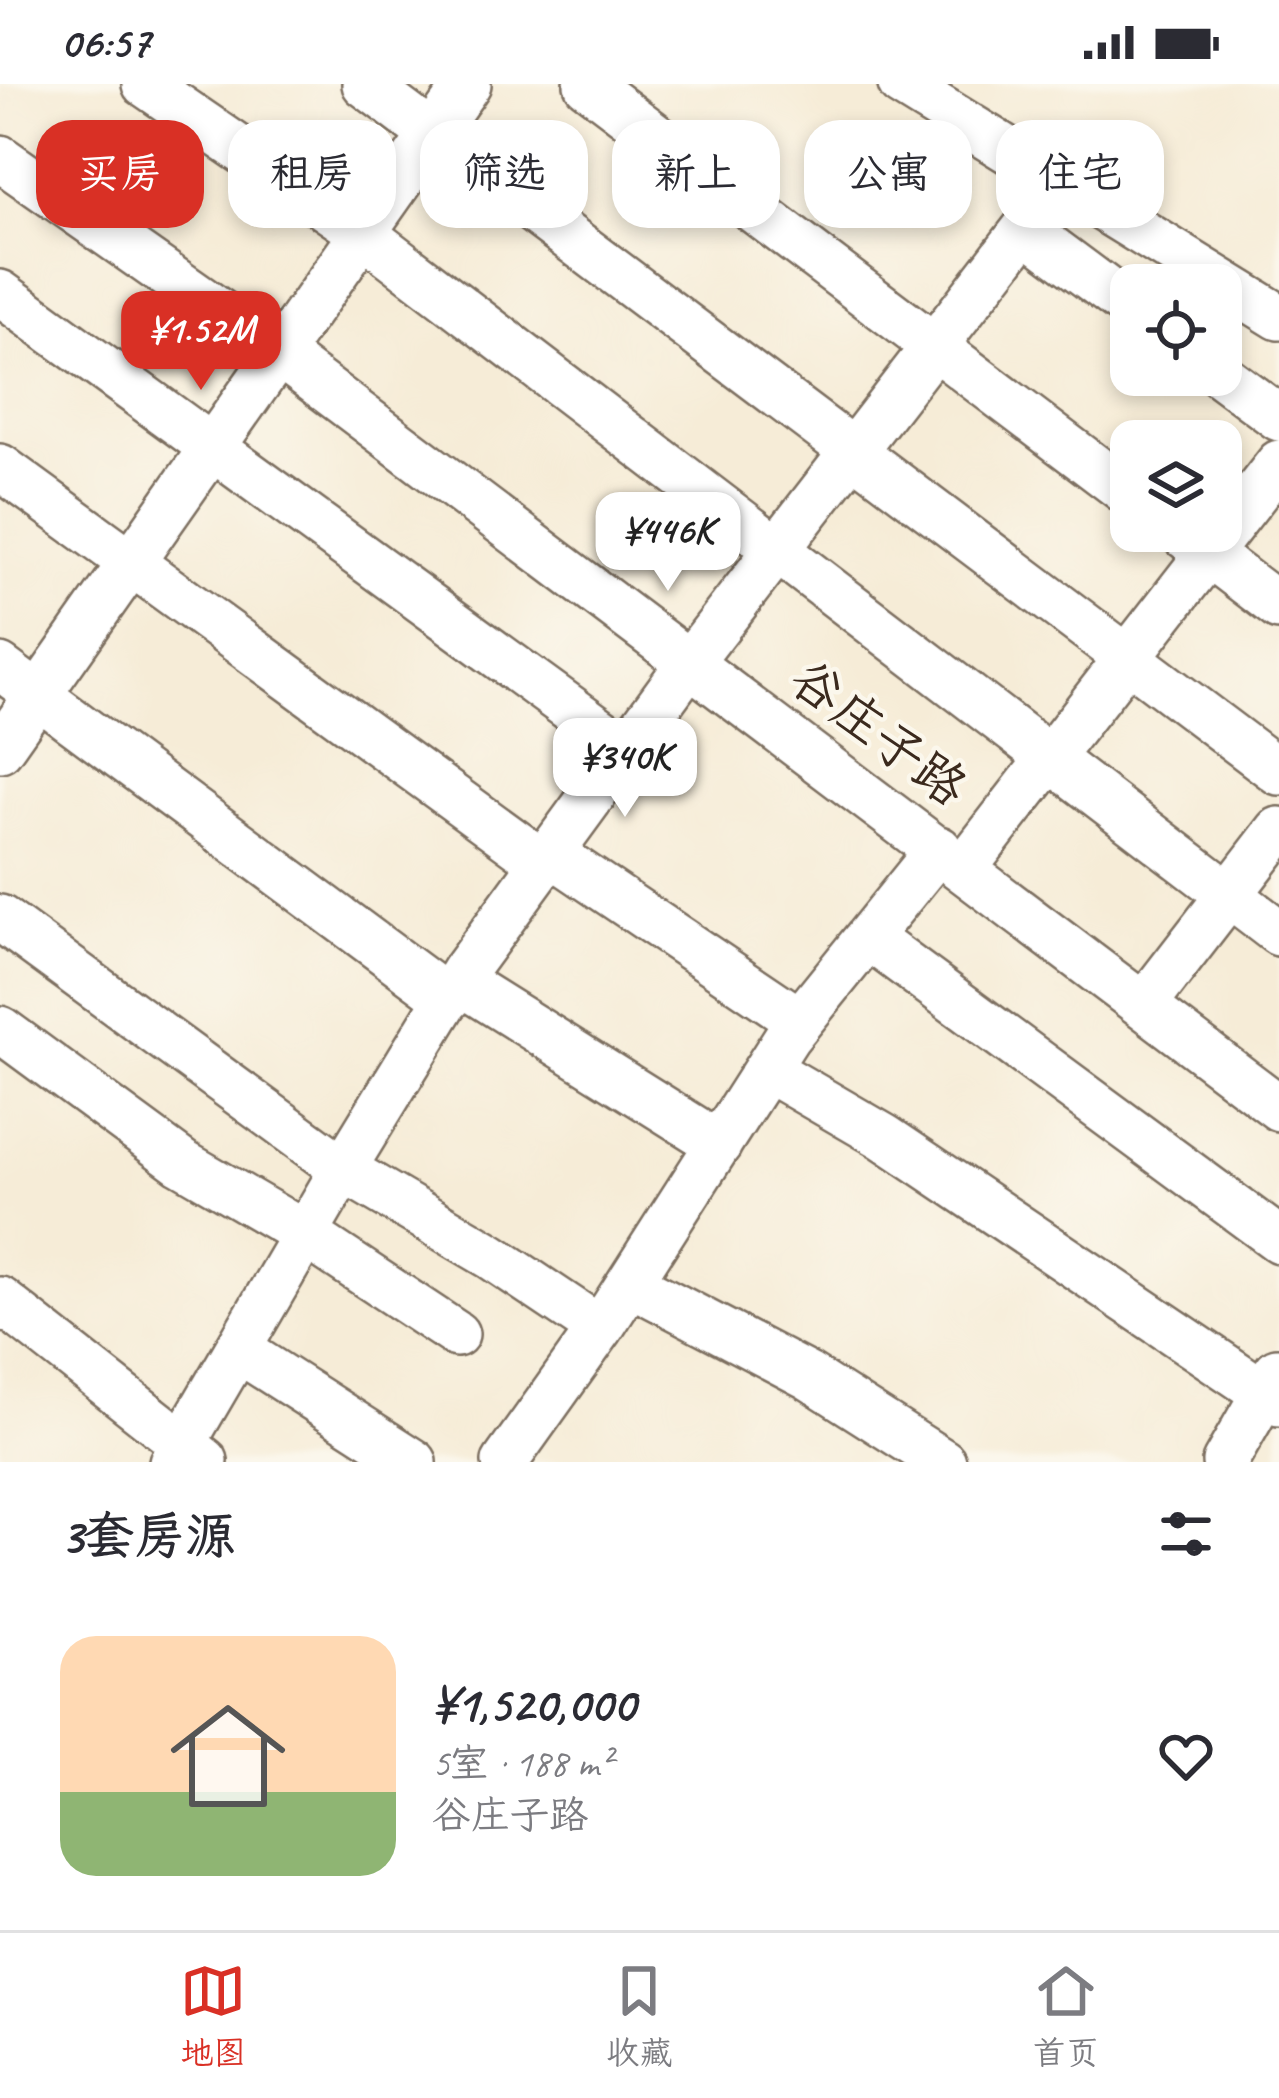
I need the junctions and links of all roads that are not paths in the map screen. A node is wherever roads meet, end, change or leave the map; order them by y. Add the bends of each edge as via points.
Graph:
1 (145, 84) edge
2 (364, 84) edge
3 (468, 84) edge
4 (587, 84) edge
5 (901, 84) edge
6 (926, 84) edge
7 (442, 120) edge
8 (420, 124) edge
9 (996, 131) edge
10 (996, 138) edge
11 (420, 150) edge
12 (0, 158) edge
13 (558, 228) edge
14 (1143, 228) edge
15 (1153, 228) edge
16 (1025, 229) joint
17 (361, 232) junction
18 (1110, 292) edge
19 (0, 293) edge
20 (1279, 301) edge
21 (1279, 317) edge
22 (934, 347) junction
23 (278, 353) junction
24 (1242, 391) edge
25 (1279, 418) edge
26 (213, 446) junction
27 (854, 450) junction
28 (1279, 463) edge
29 (0, 467) edge
30 (1110, 479) edge
31 (1242, 497) edge
32 (778, 549) junction
33 (1188, 552) edge
34 (1207, 552) edge
35 (132, 560) junction
36 (1279, 608) edge
37 (1128, 655) junction
38 (690, 662) junction
39 (0, 667) edge
40 (38, 693) junction
41 (0, 749) edge
42 (626, 749) junction
43 (1048, 758) junction
44 (1279, 772) edge
45 (1279, 830) edge
46 (547, 858) junction
47 (951, 858) junction
48 (1228, 895) junction
49 (0, 918) edge
50 (1279, 933) edge
51 (868, 937) junction
52 (453, 990) junction
53 (1144, 1005) junction
54 (800, 1022) junction
55 (0, 1029) edge
56 (767, 1069) junction
57 (1279, 1108) edge
58 (718, 1144) junction
59 (343, 1169) junction
60 (305, 1234) junction
61 (1279, 1240) edge
62 (630, 1283) junction
63 (0, 1300) edge
64 (601, 1329) junction
65 (456, 1334) dead end
66 (239, 1350) junction
67 (1275, 1389) edge
68 (188, 1456) edge
69 (414, 1462) edge
70 (505, 1462) edge
71 (943, 1462) edge
72 (1225, 1462) edge

1 - 17 street
2 - 8 street
3 - 7 street
4 - 22 street
5 - 10 street
6 - 9 street
11 - 17 street
12 - 23 street, 谷庄子路
13 - 27 street
14 - 21 street
15 - 20 street
16 - 18 street
16 - 22 street
17 - 23 street
17 - 32 street
19 - 26 street
22 - 27 street
22 - 30 street
23 - 26 street
23 - 38 street, 谷庄子路
24 - 25 street
26 - 35 street
26 - 42 street
27 - 32 street
27 - 37 street
28 - 31 street
29 - 35 street
32 - 38 street
32 - 43 street
33 - 37 street
34 - 36 street
35 - 40 street
35 - 46 street
37 - 43 street
37 - 44 street
38 - 42 street
38 - 47 street, 谷庄子路
39 - 40 street
40 - 41 street
40 - 52 street
42 - 46 street
43 - 47 street
43 - 48 street
45 - 48 street
46 - 52 street
46 - 54 street
47 - 51 street
47 - 53 street, 谷庄子路
48 - 50 street
48 - 53 street
49 - 59 street
51 - 54 street
51 - 61 street
52 - 58 street
52 - 59 street
53 - 57 street, 谷庄子路
54 - 56 street
55 - 60 street via 181,1162
56 - 58 street
56 - 67 street
58 - 62 street
59 - 60 street
59 - 64 street
60 - 65 street
60 - 66 street
62 - 64 street
62 - 71 street via 808,1376
63 - 68 street
64 - 70 street
66 - 68 street
66 - 69 street
67 - 72 street

